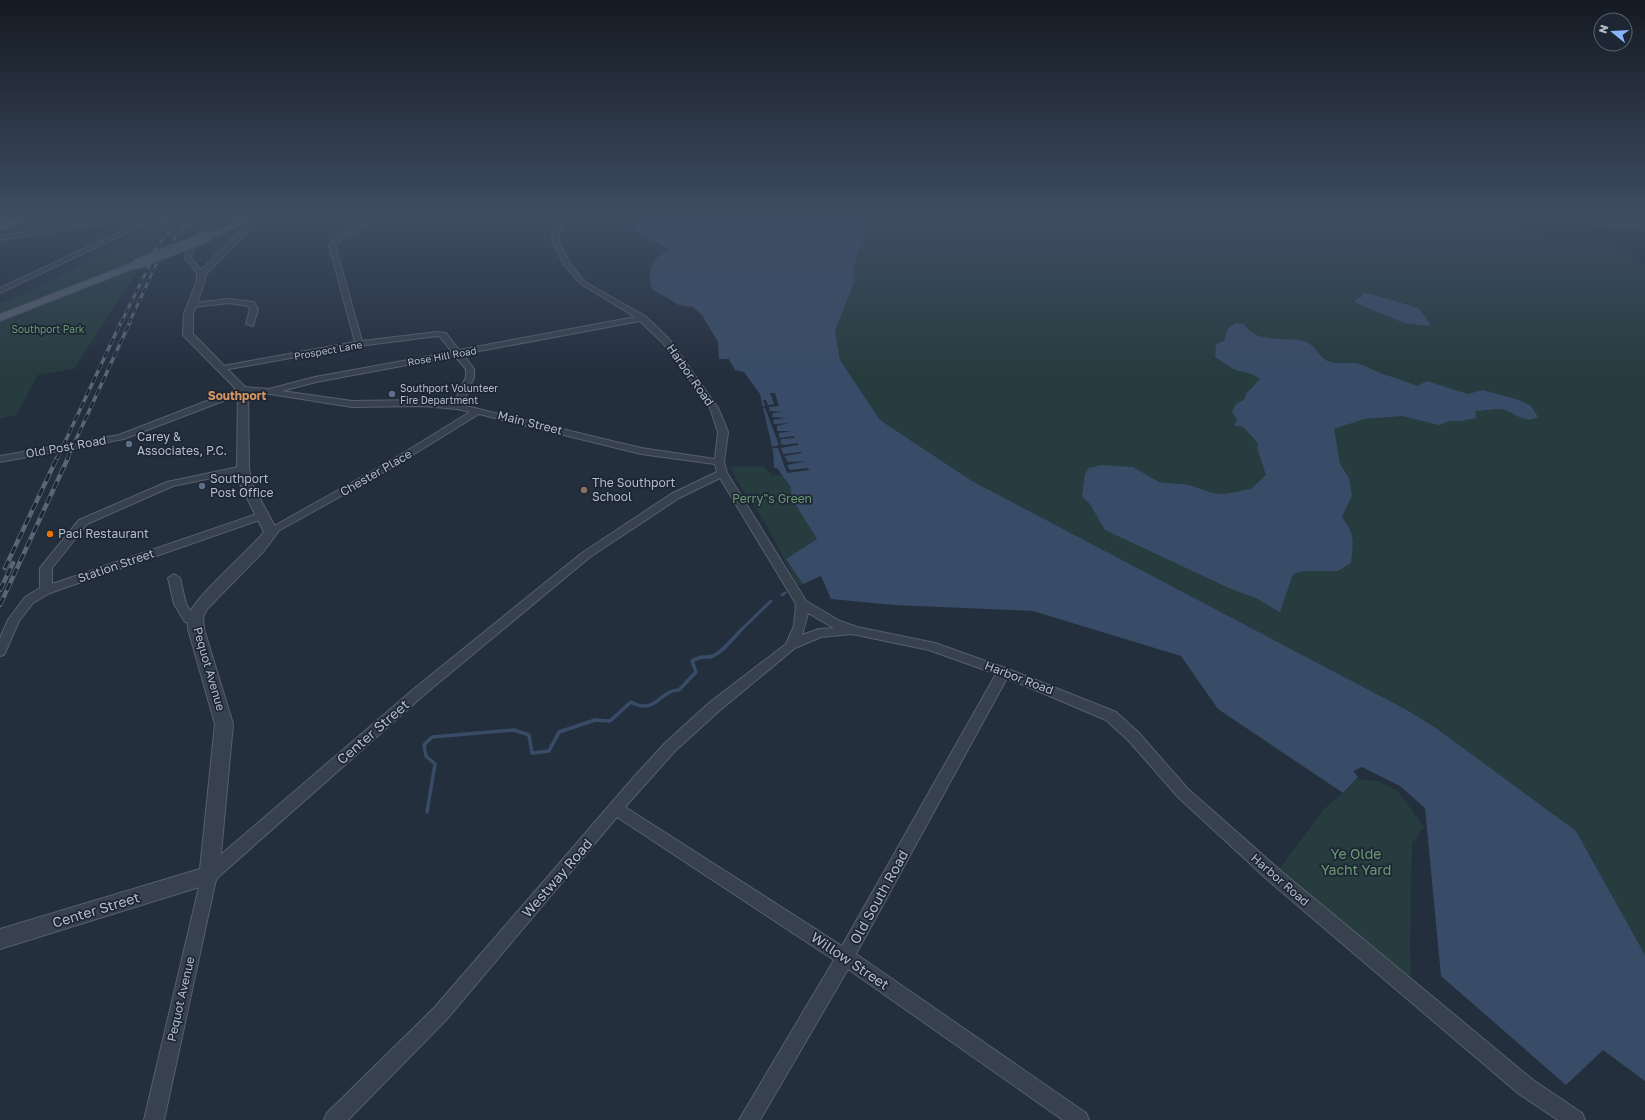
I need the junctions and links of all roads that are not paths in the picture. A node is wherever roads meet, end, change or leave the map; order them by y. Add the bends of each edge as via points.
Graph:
1 (47, 268) edge
2 (126, 268) edge
3 (195, 268) edge
4 (206, 268) edge
5 (338, 268) edge
6 (571, 268) edge
7 (201, 274) junction
8 (0, 291) edge
9 (192, 305) junction
10 (0, 318) edge
11 (642, 318) junction
12 (250, 324) dead end
13 (359, 344) junction
14 (458, 353) junction
15 (223, 368) junction
16 (243, 390) junction
17 (269, 392) junction
18 (457, 406) junction
19 (479, 410) junction
20 (0, 459) edge
21 (720, 468) junction
22 (243, 469) junction
23 (261, 516) junction
24 (270, 532) junction
25 (174, 578) dead end
26 (46, 590) junction
27 (802, 604) junction
28 (195, 617) junction
29 (855, 631) junction
30 (790, 647) junction
31 (0, 652) edge
32 (1004, 672) junction
33 (616, 809) junction
34 (209, 875) junction
35 (0, 939) edge
36 (845, 957) junction
37 (154, 1120) edge
38 (334, 1120) edge
39 (749, 1120) edge
40 (1079, 1120) edge
41 (1575, 1120) edge

1 - 8 street
2 - 10 main road, bridge
3 - 7 street
4 - 7 street
5 - 13 street
6 - 11 street, Harbor Road via 583,283
7 - 9 street
9 - 12 street via 229,301 251,304 254,309
9 - 15 street via 187,328 188,336
11 - 14 street, Rose Hill Road
11 - 21 street, Harbor Road via 666,341 714,408 723,432
13 - 14 street, Prospect Lane via 434,334 443,335
13 - 15 street, Prospect Lane
14 - 17 street, Rose Hill Road via 315,380
14 - 18 street via 470,369 470,377
15 - 16 street
16 - 17 street, Rose Hill Road
16 - 20 street, Old Post Road via 121,437
16 - 22 street
17 - 18 street, Main Street via 352,404 423,403
18 - 19 street, Main Street
19 - 21 street, Main Street
19 - 24 street, Chester Place via 390,465
21 - 27 street, Harbor Road
21 - 34 street, Center Street via 586,555 420,691
22 - 23 street via 246,484
22 - 26 street via 170,484 83,522 46,568
23 - 24 street
23 - 26 street, Station Street
24 - 28 street, Pequot Avenue via 258,549 201,606
25 - 28 street via 180,604 190,619
26 - 31 street, Station Street via 30,600 14,620
27 - 29 street, Harbor Road via 836,624
27 - 30 street, Westway Road via 797,637
28 - 34 street, Pequot Avenue via 196,629 224,724
29 - 30 street, Westway Road via 819,633
29 - 32 street, Harbor Road via 931,646
30 - 33 street, Westway Road via 714,707 670,747
32 - 36 street, Old South Road
32 - 41 street, Harbor Road via 1111,716 1133,736 1183,793 1276,877 1526,1087
33 - 36 street, Willow Street
33 - 38 street, Westway Road via 441,1013
34 - 35 street, Center Street
34 - 37 street, Pequot Avenue
36 - 39 street, Old South Road
36 - 40 street, Willow Street

